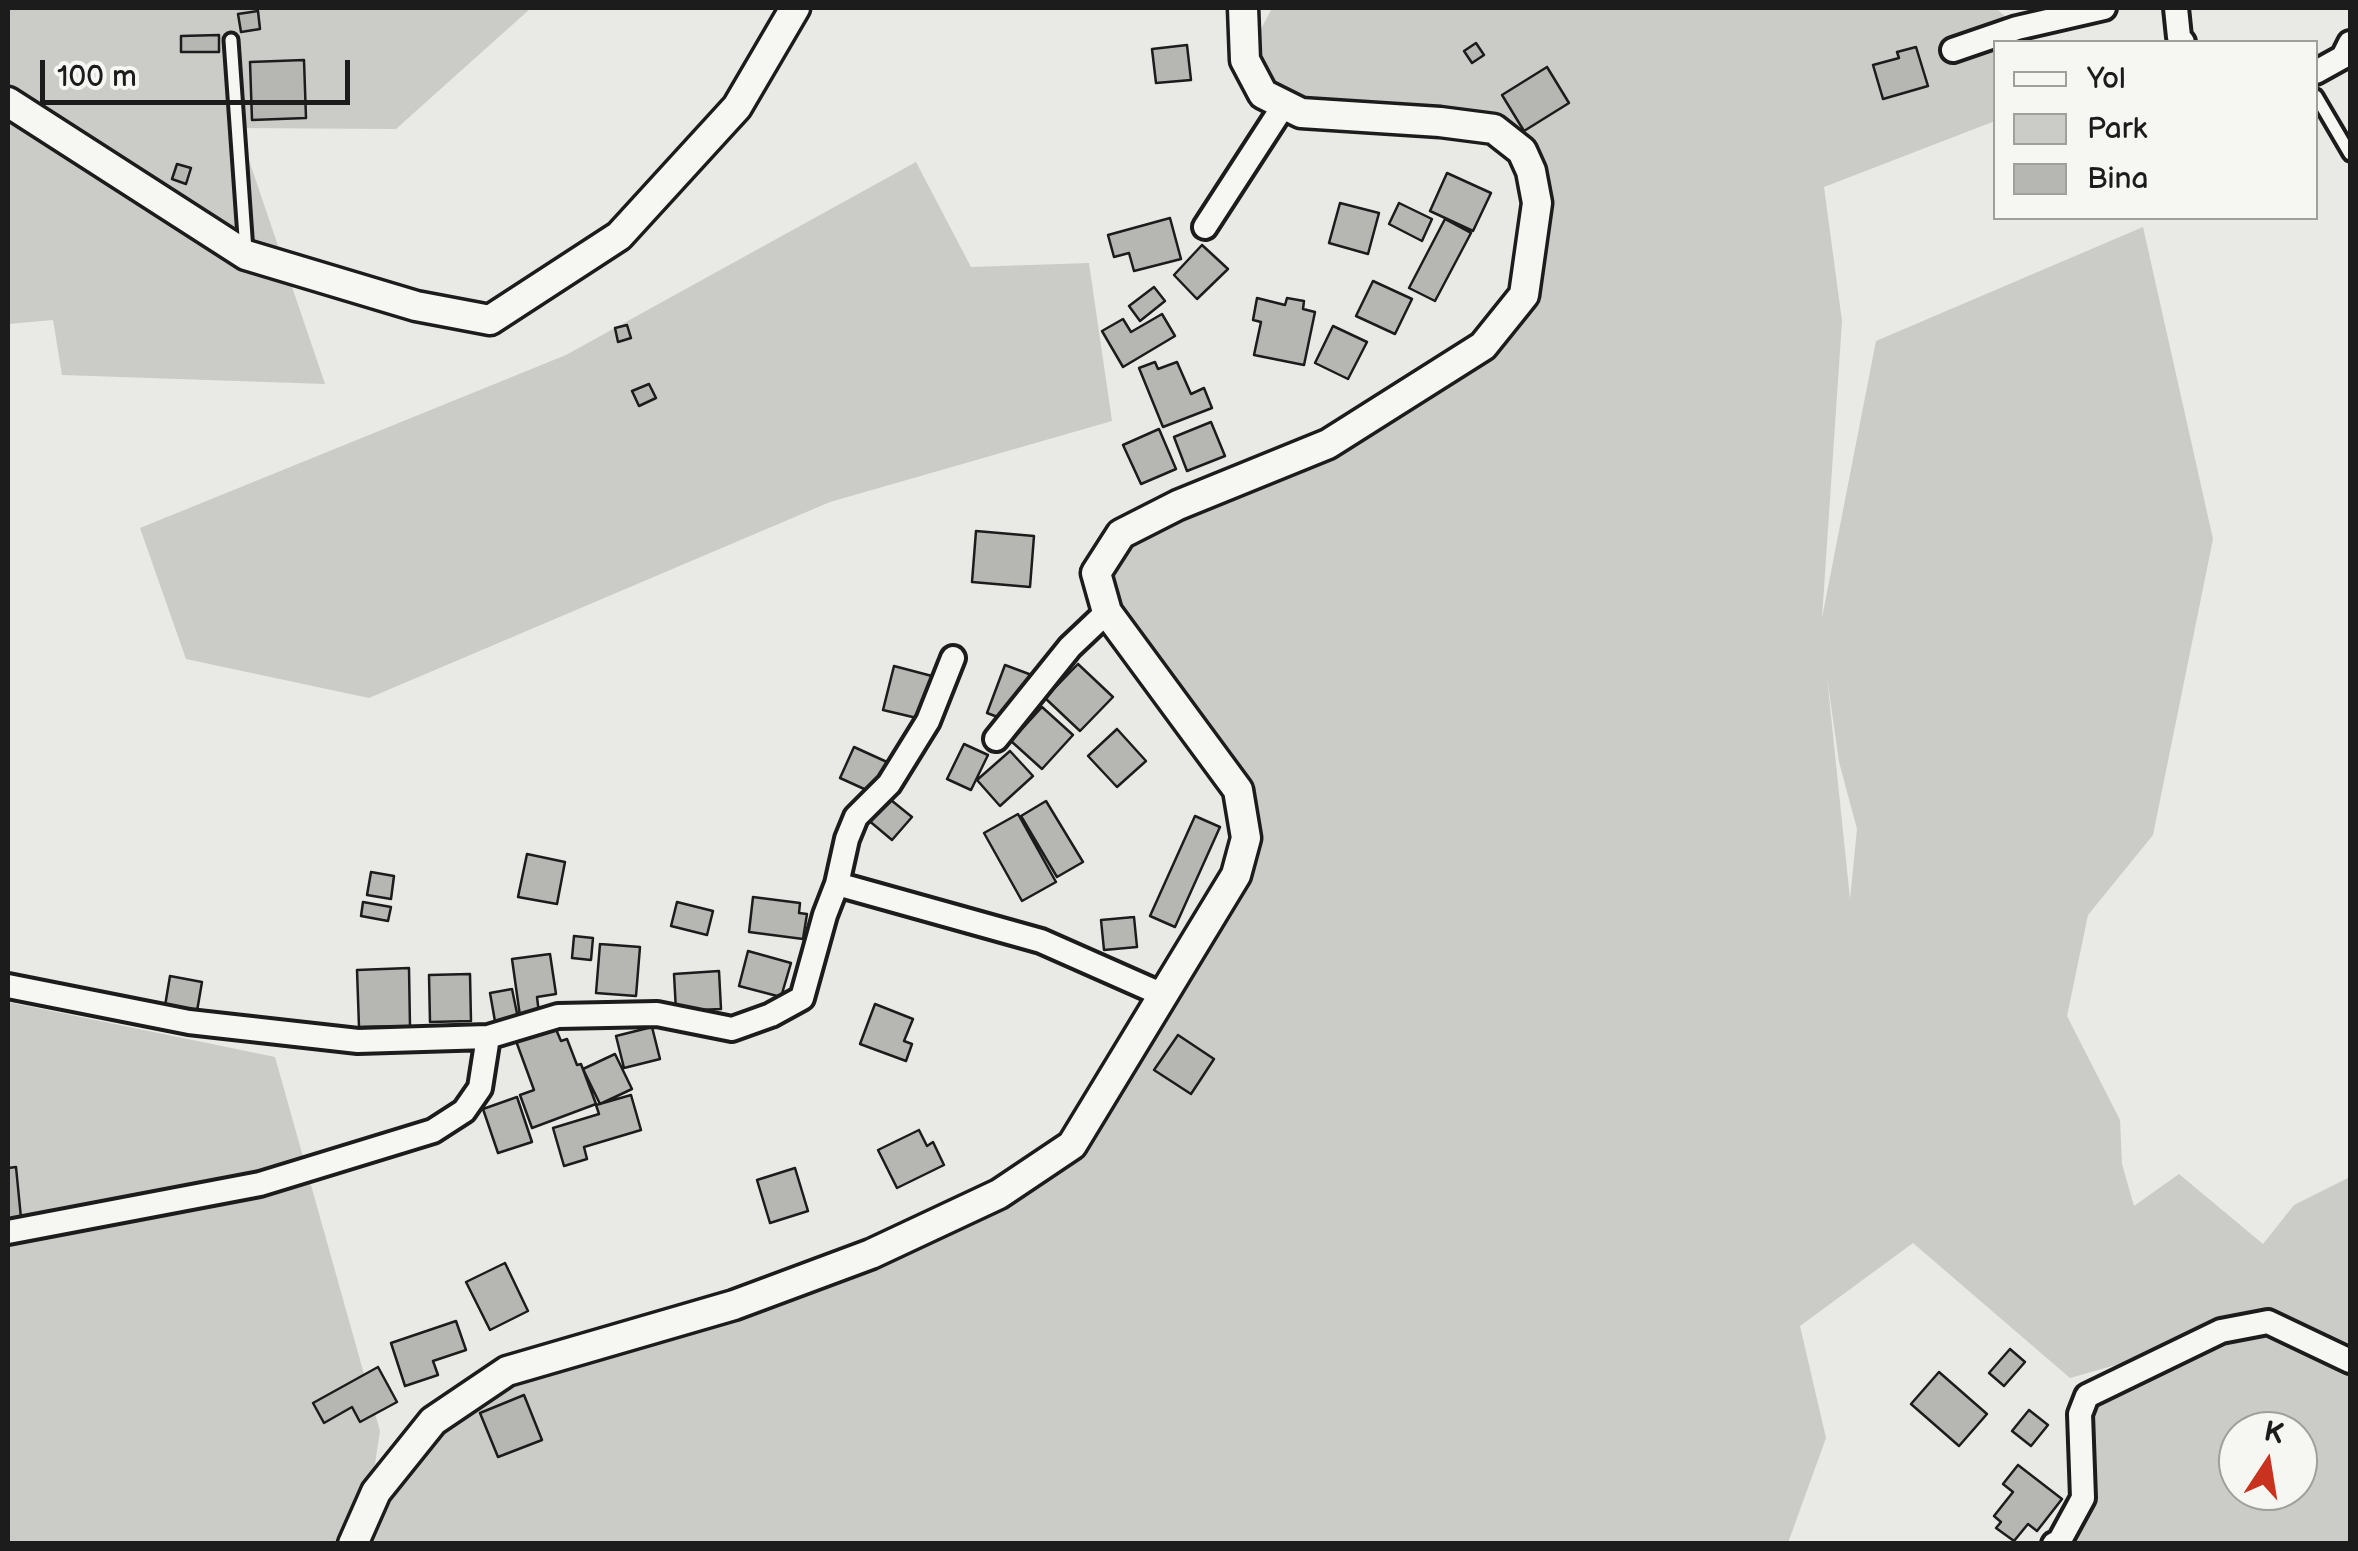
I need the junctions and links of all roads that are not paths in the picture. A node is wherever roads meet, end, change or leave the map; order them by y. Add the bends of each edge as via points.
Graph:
1 (796, 8) edge
2 (1242, 8) edge
3 (2104, 8) edge
4 (2176, 8) edge
5 (232, 40) dead end
6 (2181, 40) edge
7 (2350, 42) edge
8 (1953, 50) dead end
9 (2318, 71) edge
10 (2318, 99) edge
11 (8, 102) edge
12 (1284, 104) junction
13 (2350, 154) edge
14 (1206, 227) dead end
15 (246, 255) junction
16 (1106, 612) junction
17 (952, 658) dead end
18 (996, 739) dead end
19 (837, 884) junction
20 (8, 986) edge
21 (1163, 995) junction
22 (488, 1037) junction
23 (8, 1232) edge
24 (2350, 1362) edge
25 (353, 1544) edge
26 (2054, 1544) edge

1 - 15 street via 737,107 619,236 490,320 416,306
2 - 12 street via 1245,60 1263,94
3 - 8 street
4 - 6 street
5 - 15 lane
7 - 9 street via 2343,57
10 - 13 lane
11 - 15 street
12 - 14 street
12 - 16 street via 1301,114 1494,129 1522,151 1536,203 1524,295 1483,346 1328,444 1121,534 1096,573
16 - 18 street
16 - 21 street via 1238,790 1246,838 1236,875
17 - 19 street via 928,720 888,784 856,817
19 - 21 street via 1041,941
19 - 22 street via 802,998 771,1015 732,1029 656,1014 558,1016
20 - 22 street via 299,1036
21 - 25 street via 1072,1144 999,1194 871,1254 734,1305 506,1371 433,1421 376,1492
22 - 23 street via 480,1088 464,1111 434,1131 260,1184
24 - 26 street via 2268,1322 2221,1331 2086,1396 2080,1414 2083,1498

